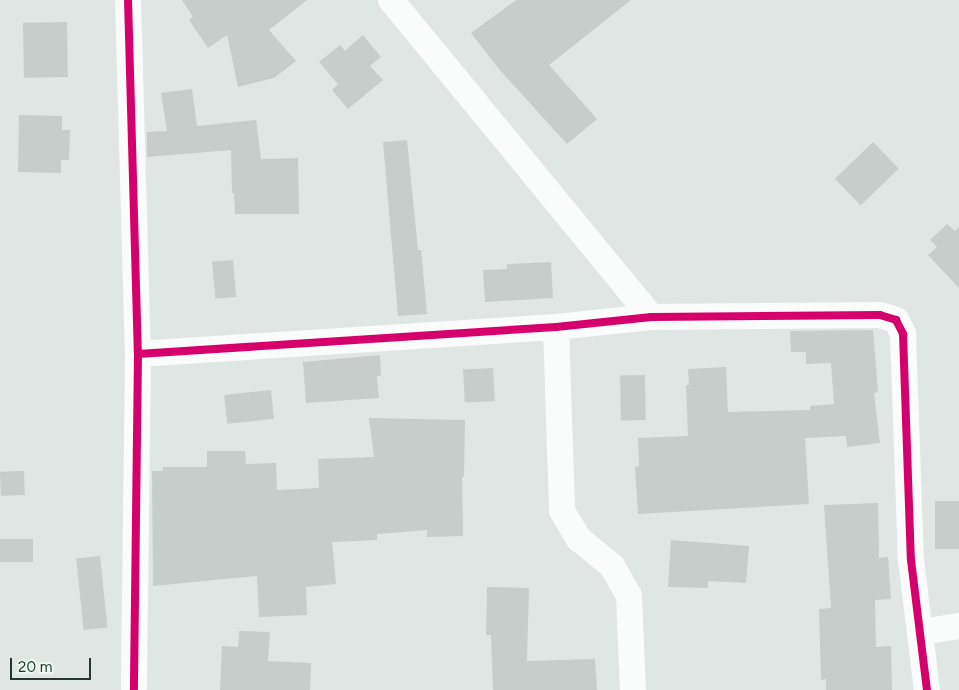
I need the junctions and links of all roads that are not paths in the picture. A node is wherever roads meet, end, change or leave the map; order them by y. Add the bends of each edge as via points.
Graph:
1 (128, 0) edge
2 (391, 0) edge
3 (651, 317) junction
4 (556, 327) junction
5 (138, 354) junction
6 (959, 626) edge
7 (922, 632) junction
8 (134, 690) edge
9 (633, 690) edge
10 (927, 690) edge

1 - 5 street
2 - 3 street
3 - 4 street
3 - 7 street via 880,315 896,320 903,334 910,560
4 - 5 street
4 - 9 street via 562,511 579,539 612,566 629,596
5 - 8 street
6 - 7 street
7 - 10 street

